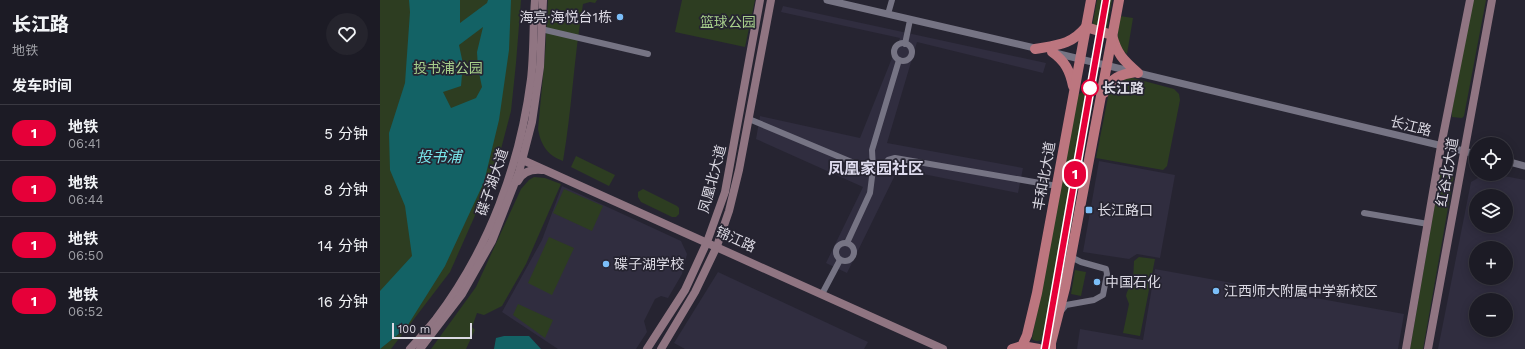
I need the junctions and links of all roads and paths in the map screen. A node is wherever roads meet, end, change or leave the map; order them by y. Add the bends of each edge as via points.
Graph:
1 (535, 0) edge
2 (543, 0) edge
3 (760, 0) edge
4 (771, 0) edge
5 (826, 0) edge
6 (892, 0) edge
7 (1091, 0) edge
8 (1119, 0) edge
9 (1470, 0) edge
10 (1492, 0) edge
11 (888, 14) junction
12 (910, 20) junction
13 (1086, 27) junction
14 (541, 29) junction
15 (1112, 35) junction
16 (905, 44) junction
17 (1035, 49) junction
18 (1052, 52) junction
19 (648, 54) dead end
20 (1080, 59) junction
21 (899, 60) junction
22 (1103, 64) junction
23 (1137, 72) junction
24 (1074, 94) junction
25 (1100, 102) junction
26 (748, 119) junction
27 (1093, 140) junction
28 (1442, 146) junction
29 (1464, 151) junction
30 (1469, 152) edge
31 (520, 158) junction
32 (1513, 163) edge
33 (1525, 166) edge
34 (873, 169) junction
35 (551, 172) junction
36 (1057, 186) junction
37 (510, 198) junction
38 (1364, 213) dead end
39 (1428, 224) junction
40 (707, 242) junction
41 (847, 243) junction
42 (716, 246) junction
43 (1070, 257) junction
44 (840, 260) junction
45 (822, 294) junction
46 (1058, 315) junction
47 (1017, 347) edge
48 (410, 349) edge
49 (420, 349) edge
50 (647, 349) edge
51 (661, 349) edge
52 (943, 349) edge
53 (1039, 349) edge
54 (1051, 349) edge
55 (1406, 349) edge
56 (1428, 349) edge

1 - 31 main road, 碟子湖大道 via 531,78
2 - 14 main road, 碟子湖大道
3 - 40 main road, 凤凰北大道 via 725,192
4 - 26 main road, 凤凰北大道
5 - 11 street, 长江路
6 - 11 street
7 - 13 highway, 丰和北大道
8 - 15 highway
9 - 28 main road, 红谷北大道
10 - 29 main road, 红谷北大道
11 - 12 street, 长江路
12 - 16 street
12 - 17 street, 长江路
13 - 15 highway
13 - 17 highway via 1079,35 1062,45
13 - 20 highway, 丰和北大道
14 - 19 street
14 - 31 main road, 碟子湖大道 via 540,67 532,122
15 - 22 highway
15 - 23 highway via 1121,57
16 - 21 street via 900,44 896,48 895,56
16 - 21 street via 912,50 912,56 908,60
17 - 18 street, 长江路
18 - 20 street, 长江路
18 - 24 highway via 1062,59 1066,66
20 - 22 street, 长江路
20 - 24 highway, 丰和北大道
21 - 34 street via 872,150
22 - 23 street, 长江路
22 - 25 highway
22 - 27 highway via 1088,132
23 - 25 highway via 1113,80
23 - 28 street, 长江路
24 - 36 highway, 丰和北大道
25 - 27 highway
26 - 34 street
26 - 42 main road, 凤凰北大道 via 729,211
27 - 43 highway
28 - 29 street, 长江路
28 - 39 main road, 红谷北大道
29 - 30 street, 长江路
29 - 56 main road, 红谷北大道
31 - 35 main road, 锦江路
31 - 37 main road, 碟子湖大道
31 - 48 main road, 碟子湖大道 via 492,223 467,272 436,318
32 - 33 street
34 - 36 street via 880,170 888,160 896,158
34 - 41 street via 870,194
35 - 37 main road via 531,170 523,173
35 - 40 main road, 锦江路
36 - 47 highway, 丰和北大道 via 1027,335
37 - 49 main road, 碟子湖大道 via 492,241 462,294
38 - 39 street
39 - 55 main road, 红谷北大道
40 - 42 main road, 锦江路
40 - 50 main road, 凤凰北大道 via 685,290
41 - 44 street via 837,248 836,256
41 - 44 street via 853,249 853,256 849,260
42 - 45 main road, 锦江路
42 - 51 main road, 凤凰北大道 via 695,292
43 - 46 highway
43 - 46 street via 1106,269 1103,295 1094,300 1066,305
44 - 45 street
45 - 52 main road, 锦江路
46 - 54 highway
47 - 53 highway

